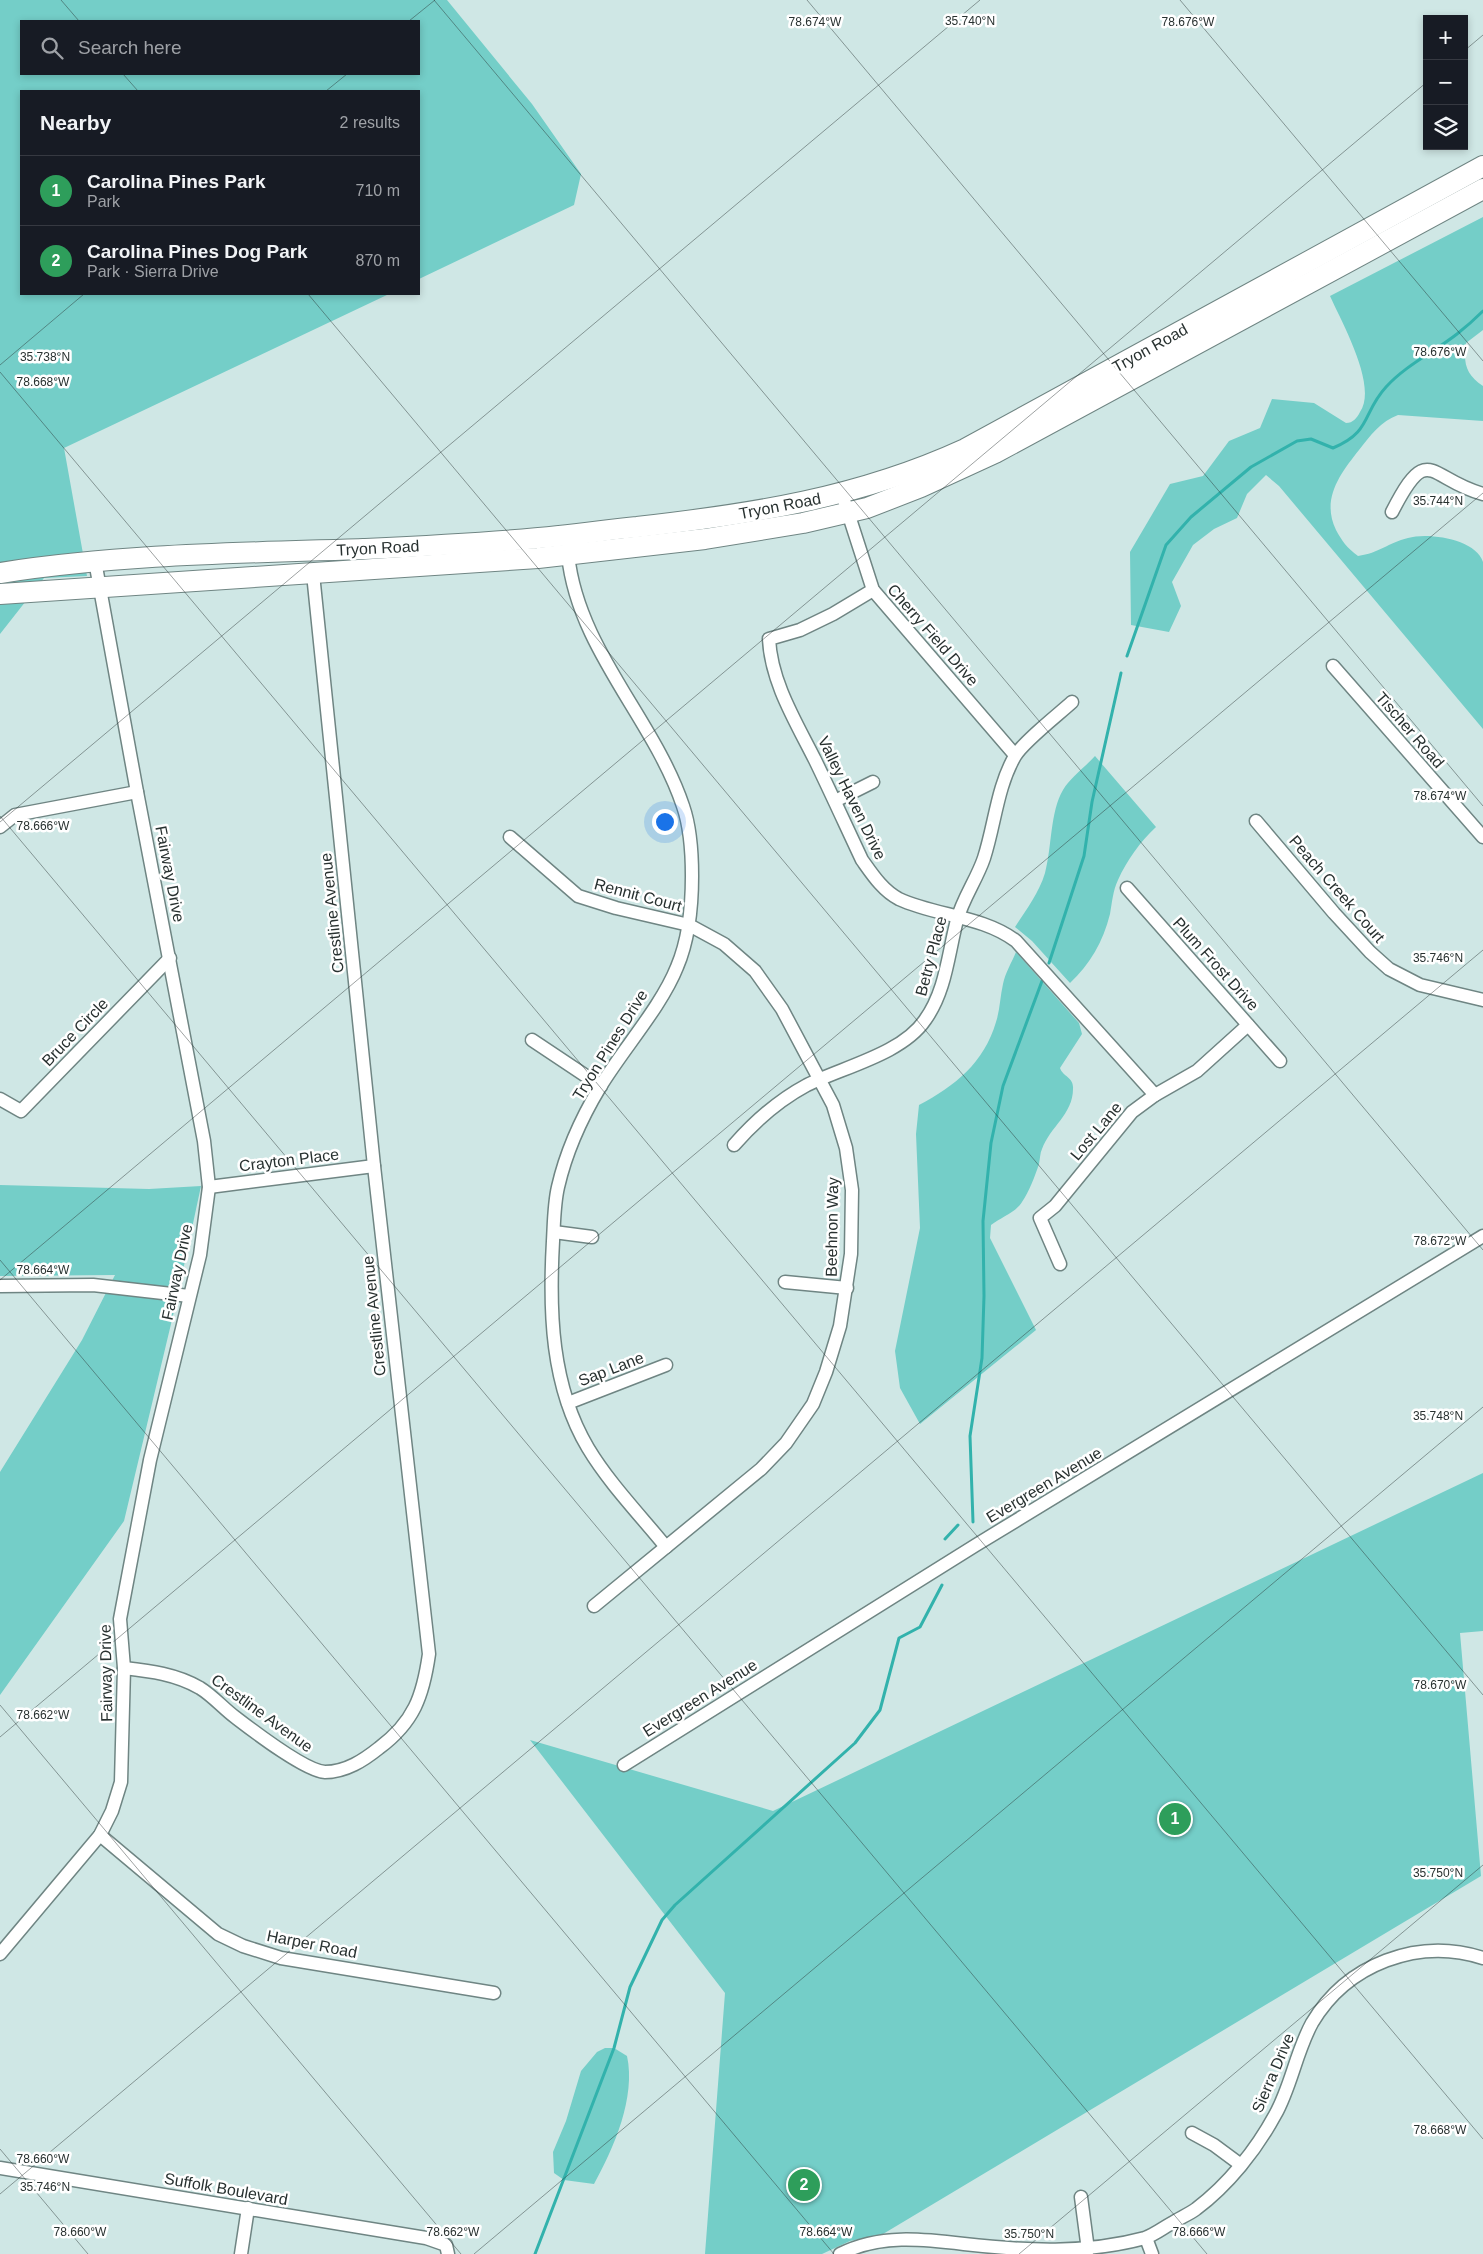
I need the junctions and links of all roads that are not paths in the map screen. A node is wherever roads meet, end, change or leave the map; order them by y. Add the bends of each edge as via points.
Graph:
1 (1483, 166) edge
2 (1483, 189) edge
3 (842, 494) junction
4 (1483, 494) edge
5 (1392, 512) dead end
6 (848, 513) junction
7 (568, 555) junction
8 (95, 561) junction
9 (0, 573) edge
10 (313, 574) junction
11 (99, 587) junction
12 (873, 590) junction
13 (0, 594) edge
14 (1333, 666) dead end
15 (1072, 702) dead end
16 (1015, 755) junction
17 (873, 782) dead end
18 (137, 792) junction
19 (835, 801) junction
20 (1256, 821) dead end
21 (0, 827) edge
22 (1483, 837) edge
23 (510, 838) dead end
24 (1127, 888) dead end
25 (957, 918) junction
26 (689, 925) junction
27 (170, 958) junction
28 (1483, 1000) edge
29 (1248, 1025) junction
30 (532, 1040) dead end
31 (1280, 1061) dead end
32 (821, 1079) junction
33 (601, 1086) junction
34 (1155, 1095) junction
35 (0, 1099) edge
36 (734, 1145) dead end
37 (374, 1166) junction
38 (209, 1187) junction
39 (554, 1232) junction
40 (1483, 1236) edge
41 (592, 1237) dead end
42 (1060, 1264) dead end
43 (785, 1282) dead end
44 (0, 1286) edge
45 (847, 1288) junction
46 (189, 1296) junction
47 (666, 1365) dead end
48 (568, 1403) junction
49 (666, 1547) junction
50 (594, 1606) dead end
51 (124, 1668) junction
52 (624, 1765) dead end
53 (100, 1835) junction
54 (0, 1954) edge
55 (1483, 1958) edge
56 (494, 1993) dead end
57 (1192, 2133) dead end
58 (1241, 2165) junction
59 (0, 2168) edge
60 (1081, 2197) dead end
61 (248, 2208) junction
62 (1146, 2238) junction
63 (447, 2249) edge
64 (1088, 2250) junction
65 (241, 2254) edge
66 (840, 2254) edge
67 (1152, 2254) edge

1 - 3 main road, Tryon Road via 965,449
2 - 6 main road, Tryon Road via 995,453 912,491
3 - 6 street, Cherry Field Drive
3 - 8 main road, Tryon Road via 702,519 514,540
4 - 5 street via 1433,469 1422,469 1412,476
6 - 7 main road, Tryon Road via 760,532
6 - 12 street, Cherry Field Drive
7 - 10 main road, Tryon Road
7 - 26 street, Tryon Pines Drive via 575,594 589,631 659,751 684,809 691,843
8 - 9 main road, Tryon Road
8 - 11 street, Fairway Drive
10 - 11 main road, Tryon Road
10 - 37 street, Crestline Avenue
11 - 13 main road, Tryon Road
11 - 18 street, Fairway Drive
12 - 16 street, Cherry Field Drive
12 - 19 street, Valley Haven Drive via 834,614 770,639 774,671 786,701
14 - 22 street, Tischer Road
15 - 16 street, Betry Place
16 - 25 street, Betry Place via 997,805 984,859
17 - 19 street
18 - 21 street via 14,815
18 - 27 street, Fairway Drive
19 - 25 street, Valley Haven Drive via 862,860 877,881 898,898
20 - 28 street, Peach Creek Court via 1389,970 1420,985
23 - 26 street, Rennit Court via 578,896
24 - 29 street, Plum Frost Drive
25 - 32 street, Betry Place via 943,982 934,1007 924,1022 908,1038
25 - 34 street, Valley Haven Drive via 1000,930 1016,941
26 - 32 street, Beehnon Way via 724,944 755,971 782,1009
26 - 33 street, Tryon Pines Drive via 677,968
27 - 35 street, Bruce Circle via 21,1111
27 - 38 street, Fairway Drive via 204,1141
29 - 31 street, Plum Frost Drive
29 - 34 street, Lost Lane via 1197,1072
30 - 33 street
32 - 36 street, Betry Place via 780,1103 751,1126
32 - 45 street, Beehnon Way via 846,1148 852,1190
33 - 39 street, Tryon Pines Drive via 577,1131 557,1188
34 - 42 street, Lost Lane via 1132,1112 1055,1206 1040,1218
37 - 38 street, Crayton Place
37 - 51 street, Crestline Avenue via 430,1654 420,1701 401,1728 374,1752 341,1770 323,1772 302,1764 201,1689 181,1678
38 - 46 street, Fairway Drive via 200,1255
39 - 41 street
39 - 48 street, Tryon Pines Drive via 551,1327
40 - 52 street, Evergreen Avenue via 976,1545
43 - 45 street
44 - 46 street via 93,1284
45 - 49 street, Beehnon Way via 826,1372 813,1404 786,1443 761,1469
46 - 51 street, Fairway Drive via 150,1460 120,1619
47 - 48 street, Sap Lane
48 - 49 street, Tryon Pines Drive via 588,1447
49 - 50 street, Beehnon Way
51 - 53 street, Fairway Drive via 121,1782
53 - 54 street, Fairway Drive
53 - 56 street, Harper Road via 218,1934 243,1946 281,1958
55 - 58 street, Sierra Drive via 1457,1952 1413,1952 1375,1964 1350,1980 1312,2024 1276,2114
57 - 58 street
58 - 62 street, Sierra Drive via 1196,2209
59 - 61 street, Suffolk Boulevard
60 - 64 street
61 - 63 street, Suffolk Boulevard via 426,2238
61 - 65 street
62 - 64 street, Sierra Drive
62 - 67 street
64 - 66 street, Sierra Drive via 1030,2252 901,2239 870,2243

